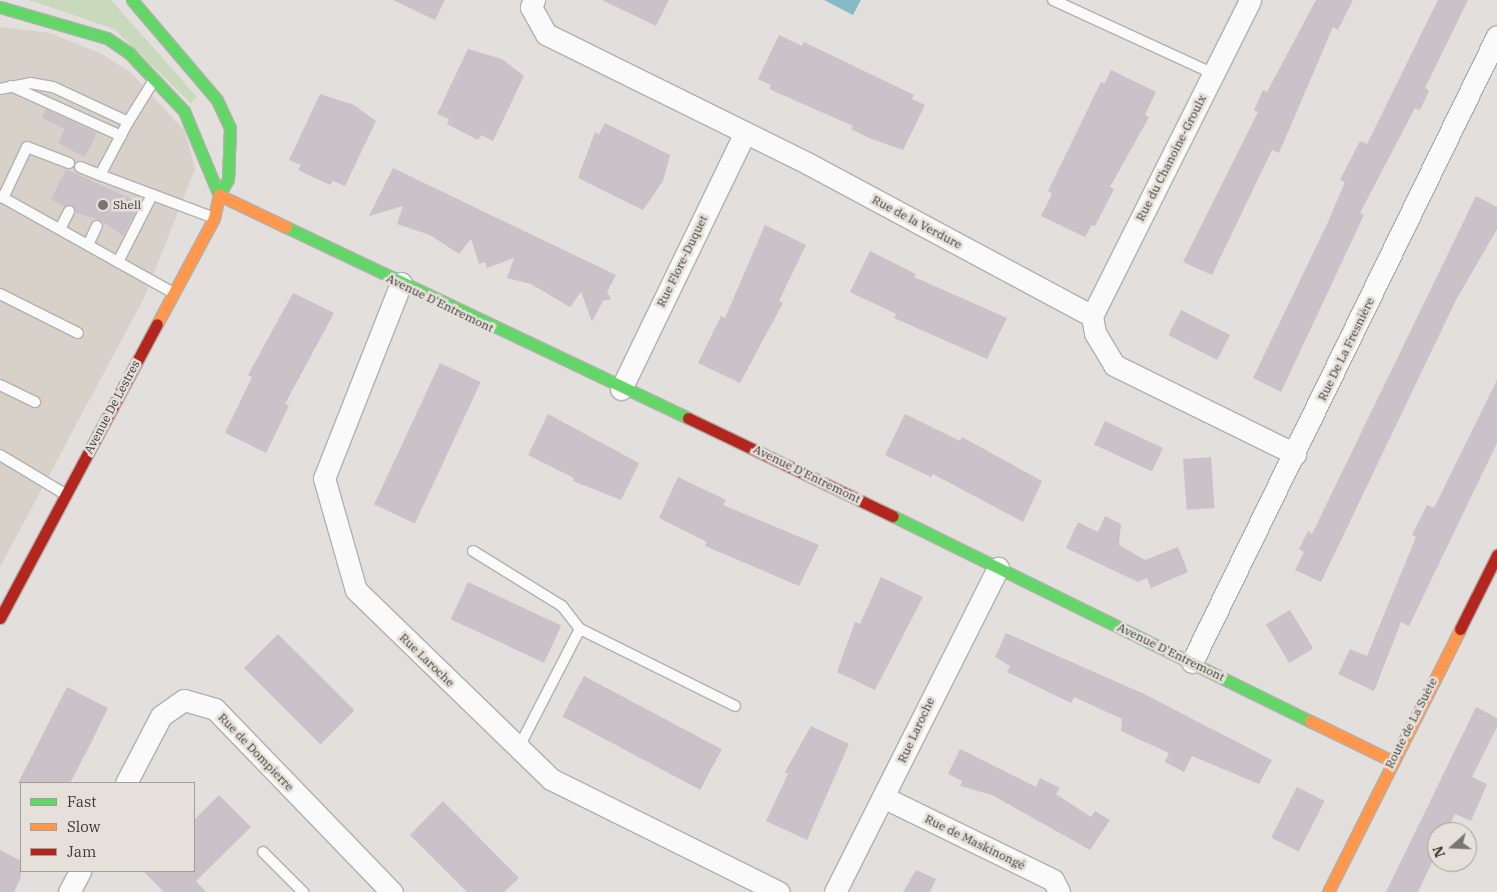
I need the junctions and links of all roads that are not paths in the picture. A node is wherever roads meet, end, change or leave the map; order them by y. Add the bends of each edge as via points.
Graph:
1 (132, 0) edge
2 (534, 0) edge
3 (1053, 0) edge
4 (1250, 0) edge
5 (0, 7) edge
6 (1497, 36) edge
7 (1492, 59) edge
8 (1214, 74) junction
9 (154, 80) junction
10 (11, 86) junction
11 (0, 88) edge
12 (128, 122) junction
13 (745, 133) junction
14 (121, 136) junction
15 (69, 163) dead end
16 (85, 173) dead end
17 (100, 175) junction
18 (117, 182) junction
19 (112, 192) dead end
20 (152, 195) junction
21 (219, 195) junction
22 (2, 197) edge
23 (69, 211) dead end
24 (214, 218) junction
25 (97, 226) dead end
26 (60, 229) junction
27 (88, 245) junction
28 (118, 262) junction
29 (400, 283) junction
30 (173, 292) junction
31 (0, 294) edge
32 (1092, 316) junction
33 (78, 333) dead end
34 (0, 384) edge
35 (621, 389) junction
36 (35, 402) dead end
37 (0, 454) edge
38 (1295, 454) junction
39 (66, 494) junction
40 (473, 551) dead end
41 (1495, 562) edge
42 (998, 568) junction
43 (0, 618) edge
44 (580, 630) junction
45 (1192, 662) junction
46 (735, 706) dead end
47 (519, 747) junction
48 (1392, 761) junction
49 (127, 782) edge
50 (885, 798) junction
51 (263, 852) dead end
52 (79, 872) edge
53 (69, 892) edge
54 (303, 892) edge
55 (392, 892) edge
56 (779, 892) edge
57 (835, 892) edge
58 (1059, 892) edge
59 (1328, 892) edge

1 - 21 main road, Avenue De Lestres via 217,100 230,128 228,178
2 - 13 street, Rue de la Verdure via 532,7 546,34
3 - 8 lane
4 - 8 street, Rue du Chanoine-Groulx
5 - 9 main road via 107,38
6 - 7 street, Rue De La Fresnière
7 - 38 street, Rue De La Fresnière
8 - 32 street, Rue du Chanoine-Groulx
9 - 12 lane
9 - 21 main road via 184,111
10 - 11 lane
10 - 12 lane via 53,86
10 - 14 lane
12 - 14 lane
13 - 32 street, Rue de la Verdure
13 - 35 street, Rue Flore-Duquet
14 - 17 lane
15 - 22 lane via 27,147
16 - 17 lane
17 - 18 lane
18 - 19 lane
18 - 20 lane
20 - 24 lane
20 - 28 lane
21 - 24 main road, Avenue De Lestres
21 - 29 main road, Avenue D'Entremont
22 - 26 lane
23 - 26 lane
24 - 30 main road, Avenue De Lestres
25 - 27 lane
26 - 27 lane
27 - 28 lane
28 - 30 lane
29 - 35 main road, Avenue D'Entremont
29 - 47 street, Rue Laroche via 324,478 356,590
30 - 39 main road, Avenue De Lestres
31 - 33 lane
32 - 38 street via 1095,333 1114,365
34 - 36 lane
35 - 42 main road, Avenue D'Entremont
37 - 39 lane
38 - 45 street, Rue De La Fresnière
39 - 43 main road, Avenue De Lestres
40 - 44 lane via 562,606
41 - 48 main road, Route de La Suète
42 - 45 main road, Avenue D'Entremont
42 - 50 street, Rue Laroche
44 - 46 lane
44 - 47 lane
45 - 48 main road, Avenue D'Entremont
47 - 56 street, Rue Laroche via 551,778
48 - 59 main road, Route de La Suète
49 - 55 street, Rue de Dompierre via 161,716 184,700 216,710
50 - 57 street, Rue Laroche
50 - 58 street, Rue de Maskinongé via 1053,880
51 - 54 lane
52 - 53 street

